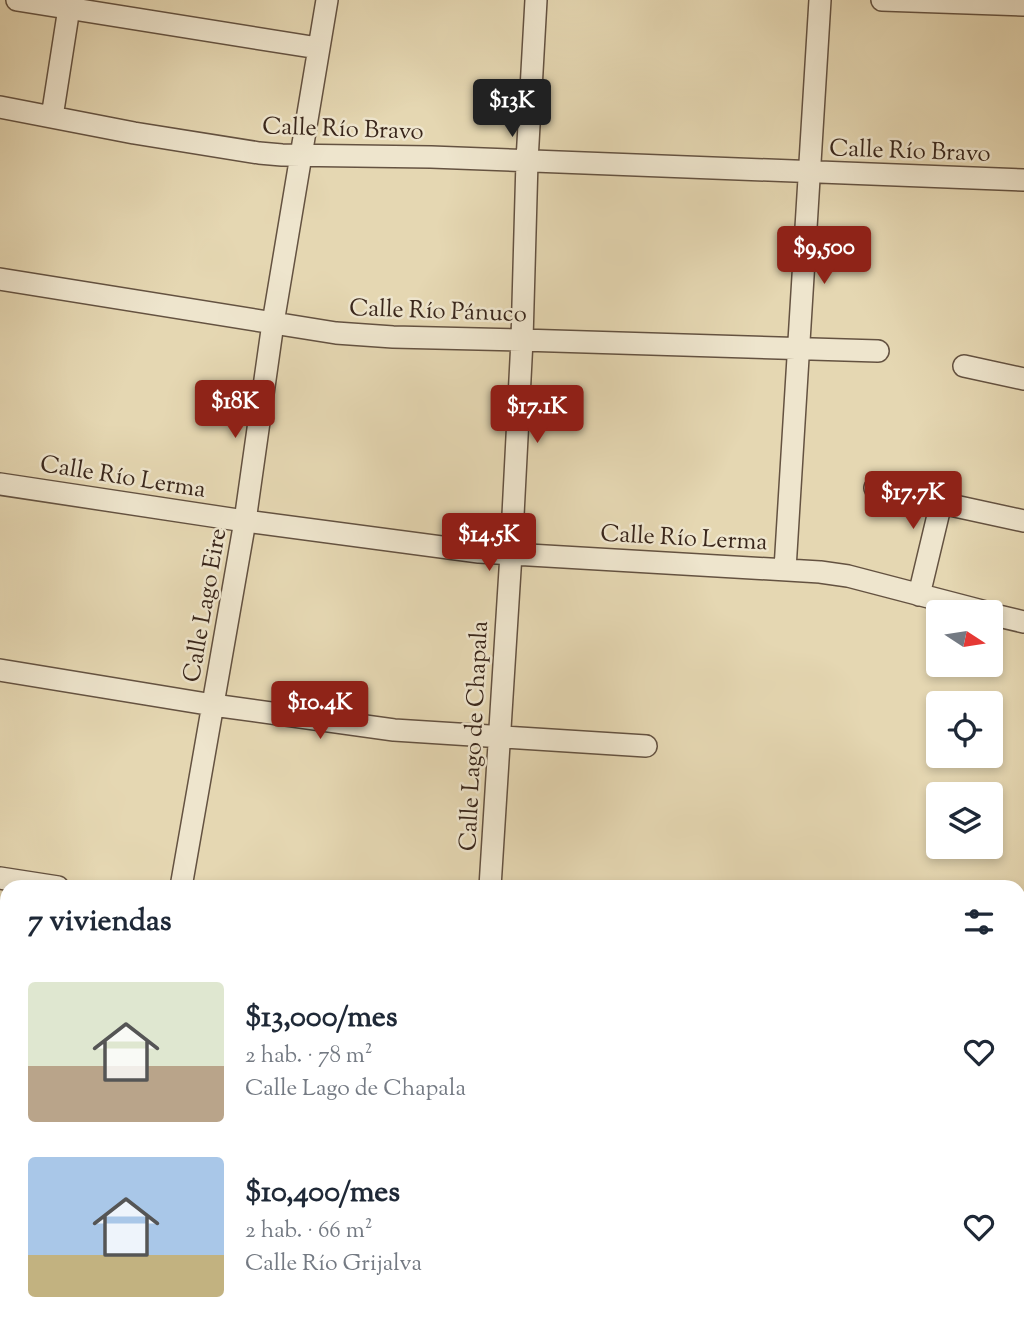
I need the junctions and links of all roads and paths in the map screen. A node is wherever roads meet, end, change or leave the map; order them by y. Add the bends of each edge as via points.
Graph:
1 (17, 0) edge
2 (327, 0) edge
3 (536, 0) edge
4 (820, 0) edge
5 (882, 0) edge
6 (1023, 5) edge
7 (69, 8) junction
8 (318, 48) junction
9 (0, 107) edge
10 (52, 117) junction
11 (300, 156) junction
12 (527, 160) junction
13 (810, 172) junction
14 (1024, 180) edge
15 (0, 279) edge
16 (273, 323) junction
17 (522, 340) junction
18 (799, 348) junction
19 (878, 351) dead end
20 (964, 366) dead end
21 (1024, 379) edge
22 (0, 484) edge
23 (875, 488) dead end
24 (942, 503) junction
25 (245, 521) junction
26 (1024, 521) edge
27 (510, 554) junction
28 (785, 569) junction
29 (919, 595) junction
30 (938, 600) edge
31 (1003, 617) edge
32 (1024, 622) edge
33 (0, 670) edge
34 (213, 705) junction
35 (499, 737) junction
36 (646, 746) dead end
37 (182, 880) edge
38 (490, 880) edge

1 - 7 street
2 - 8 street, Calle Lago Eire
3 - 12 street, Calle Lago de Chapala
4 - 13 street
5 - 6 street
7 - 8 street
7 - 10 street
8 - 11 street, Calle Lago Eire
9 - 10 street, Calle Río Bravo
10 - 11 street, Calle Río Bravo
11 - 12 street, Calle Río Bravo
11 - 16 street, Calle Lago Eire
12 - 13 street, Calle Río Bravo
12 - 17 street, Calle Lago de Chapala
13 - 14 street, Calle Río Bravo
13 - 18 street
15 - 16 street, Calle Río Pánuco
16 - 17 street, Calle Río Pánuco via 393,337
16 - 25 street, Calle Lago Eire
17 - 18 street, Calle Río Pánuco
17 - 27 street, Calle Lago de Chapala
18 - 19 street, Calle Río Pánuco
18 - 28 street
20 - 21 street
22 - 25 street, Calle Río Lerma
23 - 24 street
24 - 26 street
24 - 29 street
25 - 27 street, Calle Río Lerma
25 - 34 street, Calle Lago Eire
27 - 28 street, Calle Río Lerma
27 - 35 street, Calle Lago de Chapala
28 - 29 street, Calle Río Lerma via 848,576
29 - 30 street, Calle Río Lerma
31 - 32 street, Calle Río Lerma
33 - 34 street
34 - 35 street via 394,730
34 - 37 street, Calle Lago Eire
35 - 36 street
35 - 38 street, Calle Lago de Chapala

